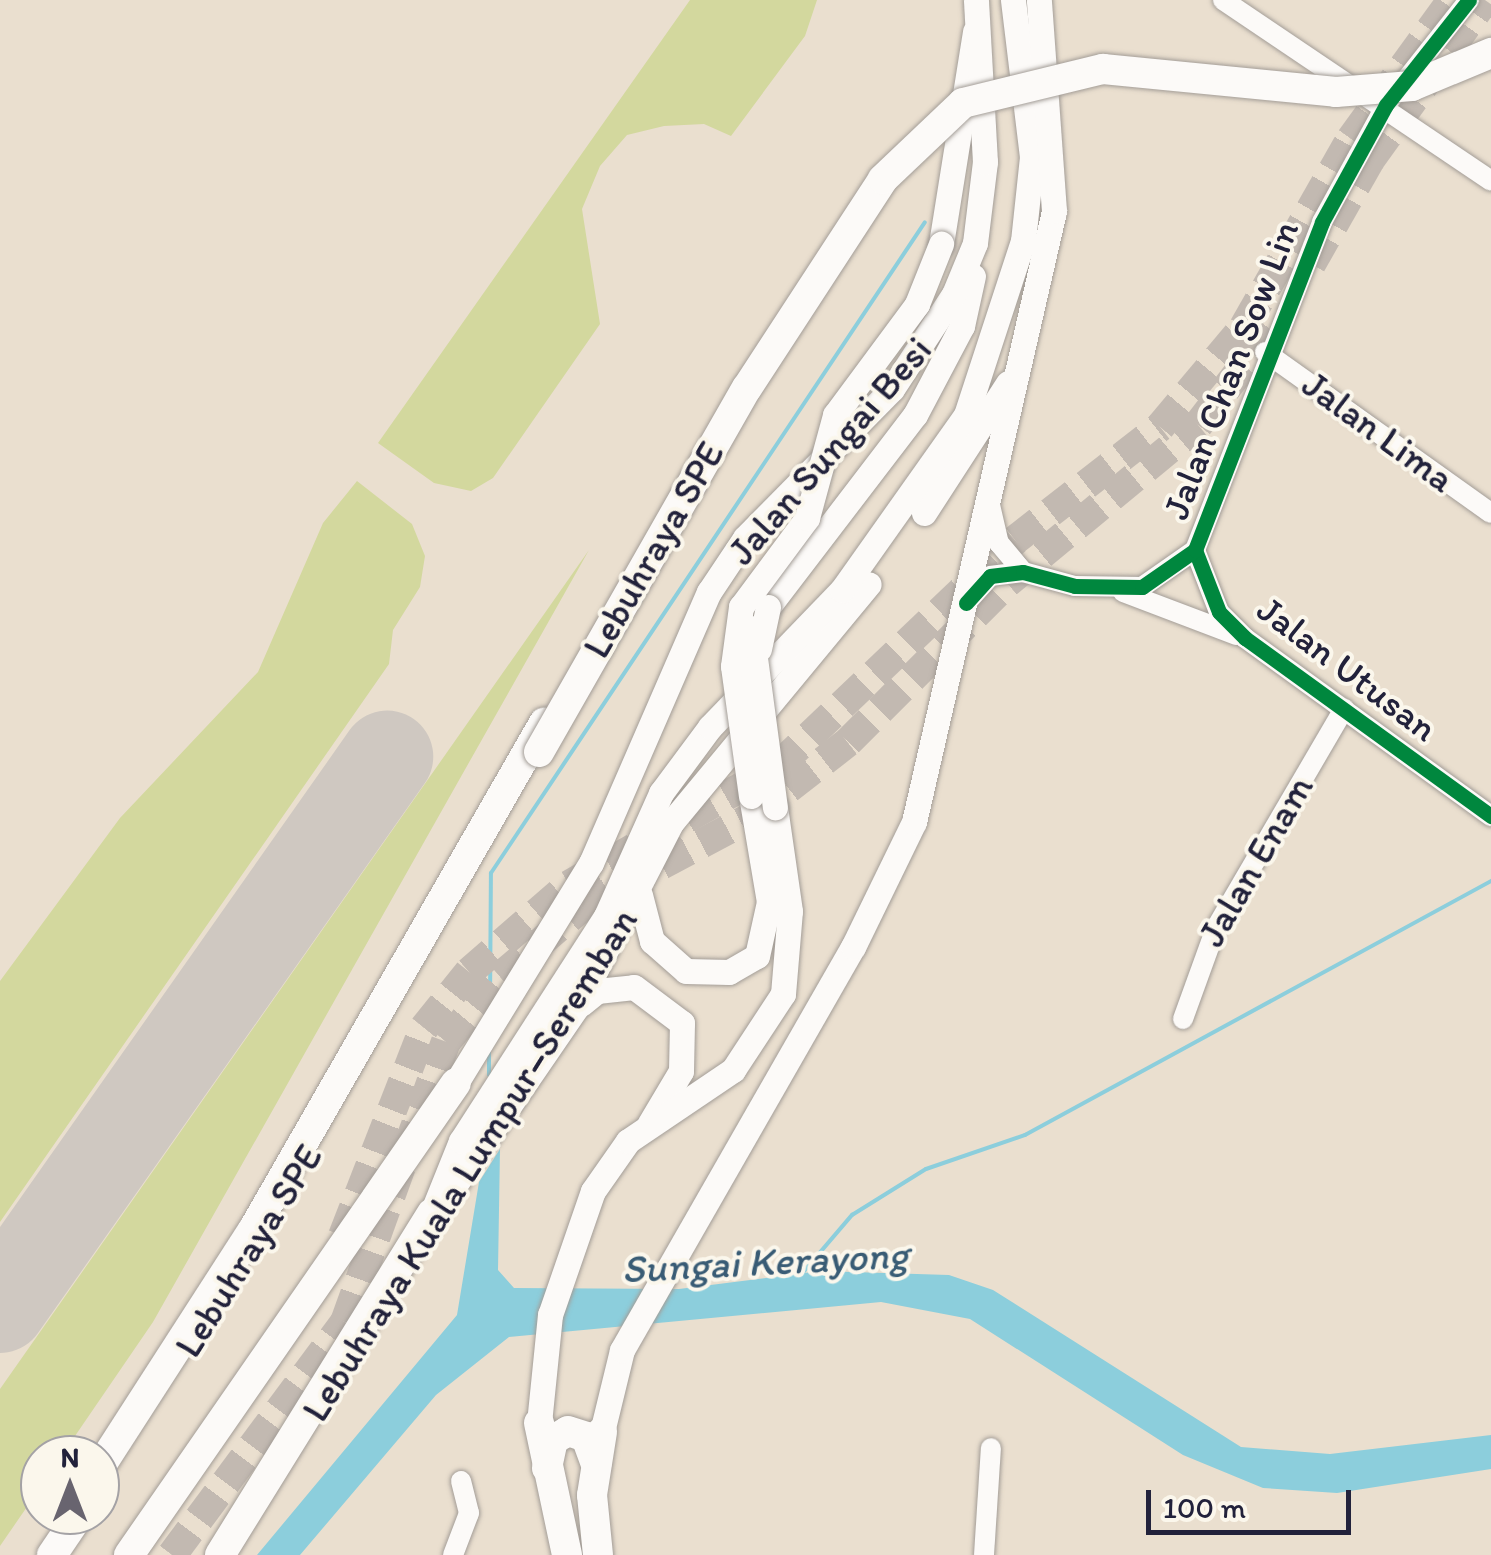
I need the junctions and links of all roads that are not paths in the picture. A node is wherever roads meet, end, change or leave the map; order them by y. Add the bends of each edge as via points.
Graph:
1 (1013, 0) edge
2 (1039, 0) edge
3 (1222, 0) edge
4 (1469, 0) edge
5 (978, 8) edge
6 (1491, 42) edge
7 (1491, 53) edge
8 (1386, 105) junction
9 (1491, 182) edge
10 (974, 243) junction
11 (1034, 316) junction
12 (1265, 352) junction
13 (990, 503) junction
14 (1491, 514) edge
15 (1195, 550) junction
16 (1023, 572) junction
17 (766, 576) junction
18 (1117, 590) junction
19 (966, 603) junction
20 (1246, 638) junction
21 (760, 709) junction
22 (1344, 709) junction
23 (763, 801) junction
24 (1491, 816) edge
25 (640, 895) junction
26 (576, 1008) junction
27 (1183, 1019) dead end
28 (525, 1062) junction
29 (456, 1084) joint
30 (650, 1123) junction
31 (432, 1214) junction
32 (539, 1423) joint
33 (602, 1432) joint
34 (120, 1436) edge
35 (991, 1448) dead end
36 (120, 1454) edge
37 (596, 1465) junction
38 (547, 1468) junction
39 (461, 1481) dead end
40 (129, 1555) edge
41 (220, 1555) edge
42 (453, 1555) edge
43 (567, 1555) edge
44 (598, 1555) edge
45 (984, 1555) edge

1 - 28 main road via 1032,157 1024,241 966,414 842,590 710,727 661,793 606,916
2 - 11 main road via 1058,164
3 - 8 street
4 - 8 street, Jalan Chan Sow Lin
5 - 10 main road, Jalan Sungai Besi via 986,84
5 - 17 main road, bridge via 941,244 917,304 835,415 807,518
6 - 34 highway, Lebuhraya SPE, bridge via 1411,79 1335,84 1058,65 957,94 917,122 738,386 253,1230
7 - 36 highway, Lebuhraya SPE, bridge via 1412,86 1336,92 1103,69 977,98 928,130 883,179 747,388 262,1236
8 - 9 street
8 - 12 street, Jalan Chan Sow Lin
10 - 21 main road, bridge via 973,289 939,376 893,450 768,607
10 - 29 main road, Jalan Sungai Besi via 932,339 745,538 709,592 590,863 519,993
11 - 13 main road
11 - 25 main road, Lebuhraya Kuala Lumpur–Seremban via 1002,400 866,588 671,823
12 - 14 street, Jalan Lima
12 - 15 street, Jalan Chan Sow Lin
13 - 16 street via 999,543
13 - 19 main road
15 - 18 street, Jalan Chan Sow Lin via 1161,581
15 - 20 street, Jalan Utusan via 1220,612
16 - 18 street, Jalan Chan Sow Lin
16 - 19 street via 990,576
17 - 21 main road, bridge via 751,618
17 - 23 main road, bridge via 735,631
18 - 20 street, Jalan Utusan
19 - 33 main road via 926,778 893,871 622,1350
20 - 22 street, Jalan Utusan
21 - 23 main road, bridge
22 - 24 street, Jalan Utusan
22 - 27 street, Jalan Enam via 1216,928
23 - 25 main road via 769,902 757,956 729,972 686,971 652,941
23 - 30 main road via 790,911 783,994 733,1070
25 - 26 main road, Lebuhraya Kuala Lumpur–Seremban
26 - 28 main road, Lebuhraya Kuala Lumpur–Seremban
26 - 30 main road via 598,991 634,988 682,1023 681,1071
28 - 31 main road, Lebuhraya Kuala Lumpur–Seremban via 457,1184
28 - 31 main road via 461,1140
29 - 40 highway, Lebuhraya Kuala Lumpur–Seremban
30 - 32 main road via 609,1164 565,1254 542,1356
31 - 41 highway, Lebuhraya Kuala Lumpur–Seremban
32 - 38 highway
33 - 37 highway
35 - 45 street
37 - 38 highway via 586,1437 568,1431 553,1440
37 - 44 highway
38 - 43 highway
39 - 42 street via 468,1525

